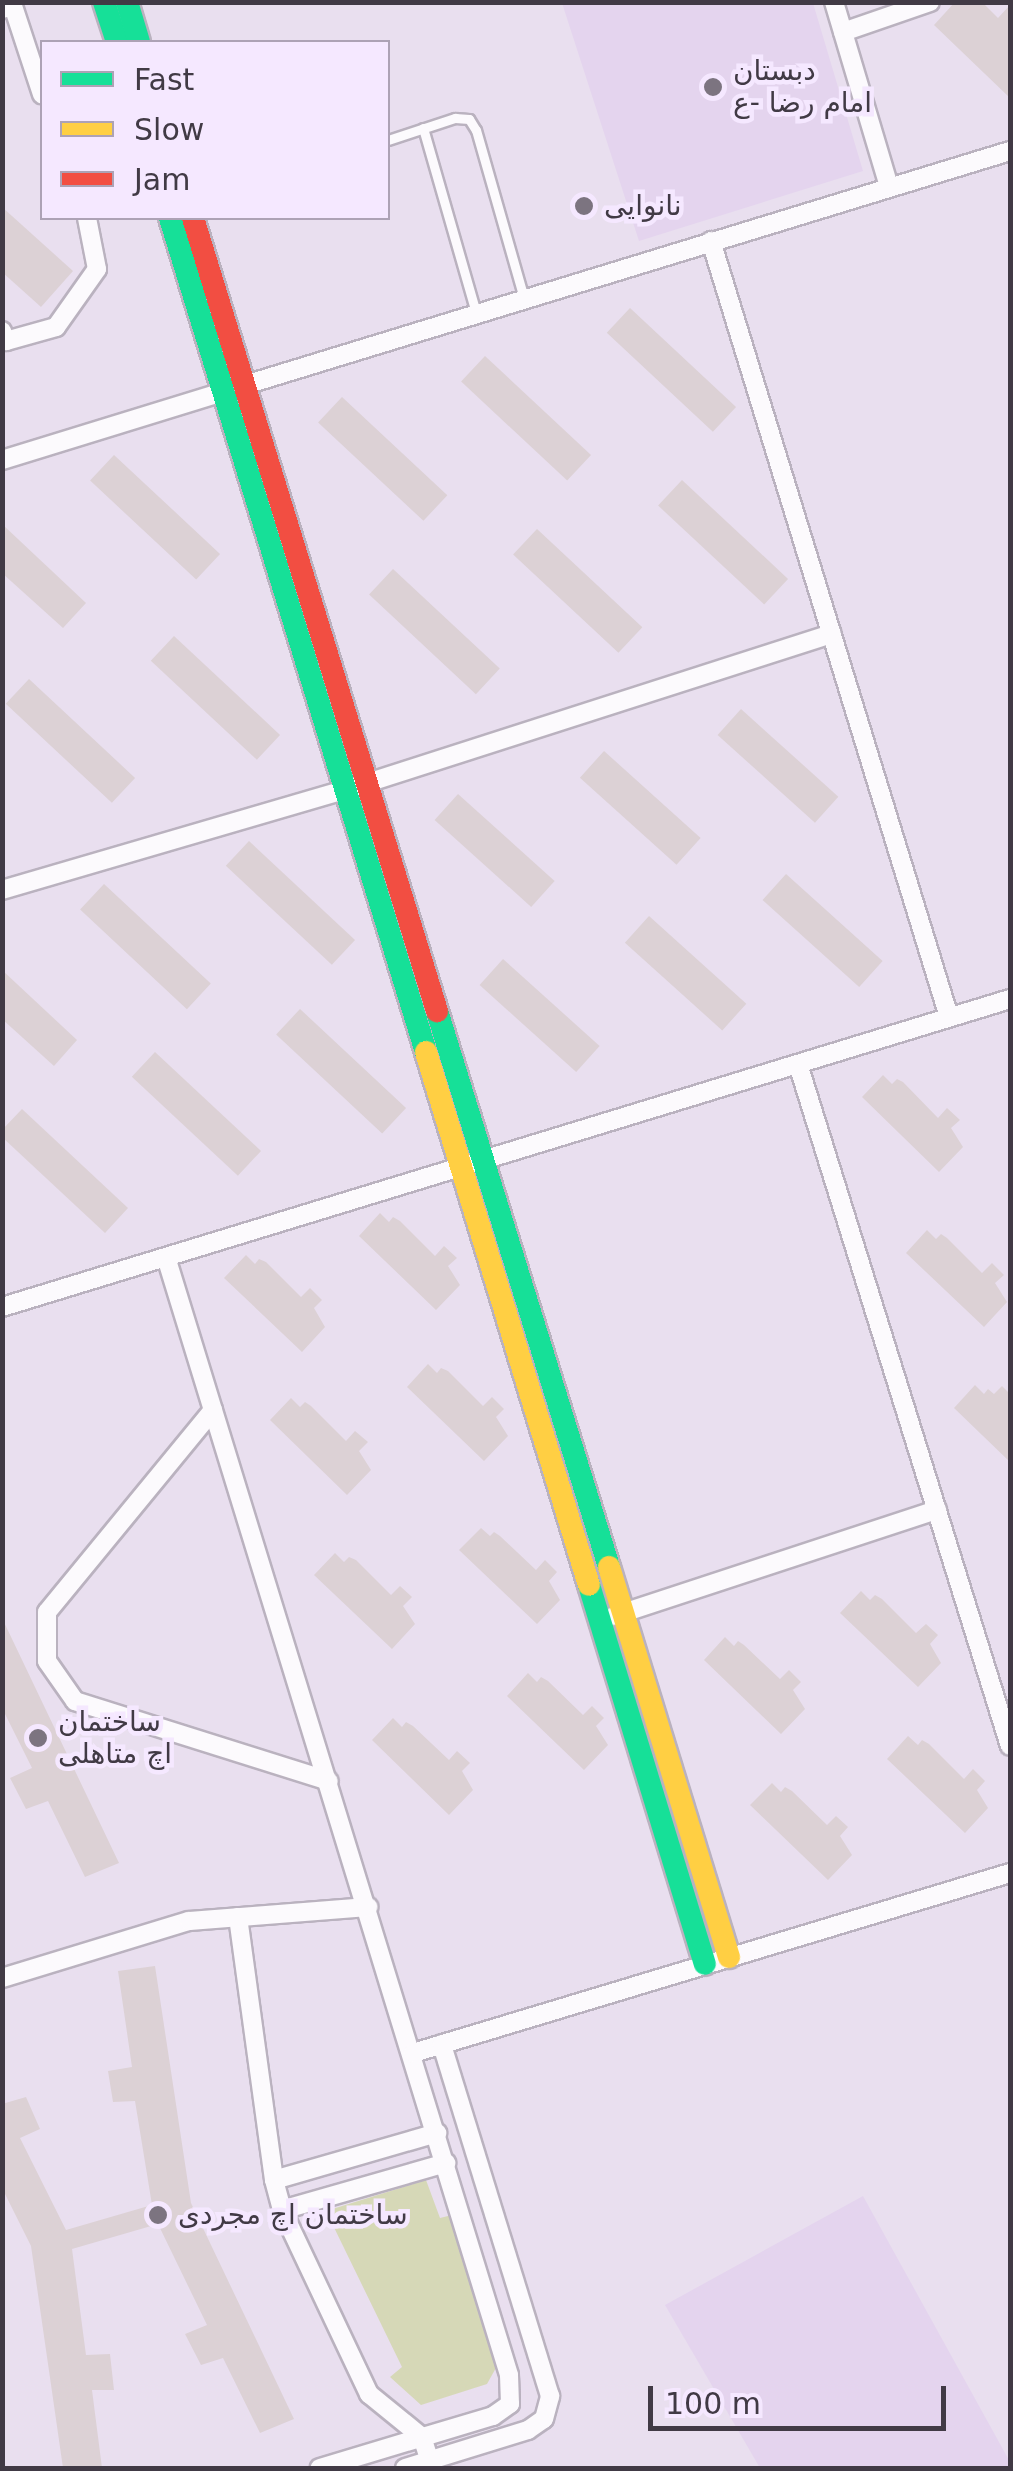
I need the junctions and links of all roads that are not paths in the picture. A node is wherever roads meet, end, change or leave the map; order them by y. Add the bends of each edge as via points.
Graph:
1 (104, 2) edge
2 (127, 2) edge
3 (834, 2) edge
4 (930, 2) edge
5 (2, 9) edge
6 (843, 32) junction
7 (115, 40) edge
8 (138, 40) edge
9 (40, 88) edge
10 (423, 128) junction
11 (390, 139) edge
12 (1010, 151) edge
13 (889, 186) junction
14 (87, 220) edge
15 (171, 220) edge
16 (193, 220) edge
17 (711, 241) junction
18 (524, 299) junction
19 (476, 314) junction
20 (2, 332) edge
21 (234, 388) junction
22 (2, 460) edge
23 (832, 634) junction
24 (356, 786) junction
25 (2, 890) edge
26 (1010, 999) edge
27 (949, 1018) junction
28 (798, 1064) junction
29 (472, 1163) junction
30 (166, 1257) junction
31 (2, 1307) edge
32 (213, 1410) junction
33 (937, 1510) junction
34 (623, 1613) junction
35 (600, 1621) junction
36 (1010, 1746) edge
37 (328, 1781) junction
38 (1010, 1873) edge
39 (368, 1907) junction
40 (238, 1918) junction
41 (729, 1958) junction
42 (705, 1964) junction
43 (2, 1978) edge
44 (442, 2044) junction
45 (413, 2053) junction
46 (437, 2134) junction
47 (446, 2163) junction
48 (274, 2180) junction
49 (282, 2210) junction
50 (510, 2404) junction
51 (544, 2419) junction
52 (422, 2437) junction
53 (430, 2460) junction
54 (320, 2468) edge
55 (405, 2468) edge

1 - 7 street
2 - 8 street
3 - 6 street
4 - 6 street
5 - 9 street via 14,6
6 - 13 street
10 - 11 lane
10 - 18 lane via 455,118 476,130
10 - 19 lane
12 - 13 street
13 - 17 street
14 - 20 street via 97,268 56,327 6,341
15 - 21 street
16 - 21 street
17 - 18 street
17 - 23 street
18 - 19 street
19 - 21 street
21 - 22 street
21 - 24 street
23 - 24 street
23 - 27 street
24 - 25 street
24 - 29 street
26 - 27 street
27 - 28 street
28 - 29 street
28 - 33 street
29 - 30 street
29 - 34 street
29 - 35 street
30 - 31 street
30 - 32 street
32 - 37 street
32 - 37 street via 47,1612 47,1661 75,1702
33 - 34 street
33 - 36 street
34 - 35 street
34 - 41 street
35 - 42 street
37 - 39 street
38 - 41 street
39 - 40 street
39 - 45 street
40 - 43 street via 189,1921
40 - 48 street
41 - 42 street
42 - 44 street
44 - 45 street
44 - 51 street via 550,2396
45 - 46 street
46 - 47 street
46 - 48 street
47 - 49 street
47 - 50 street via 509,2375
48 - 49 street
49 - 52 street via 369,2394
50 - 51 street
50 - 52 street via 494,2416
51 - 53 street
52 - 53 street
52 - 54 street
53 - 55 street

